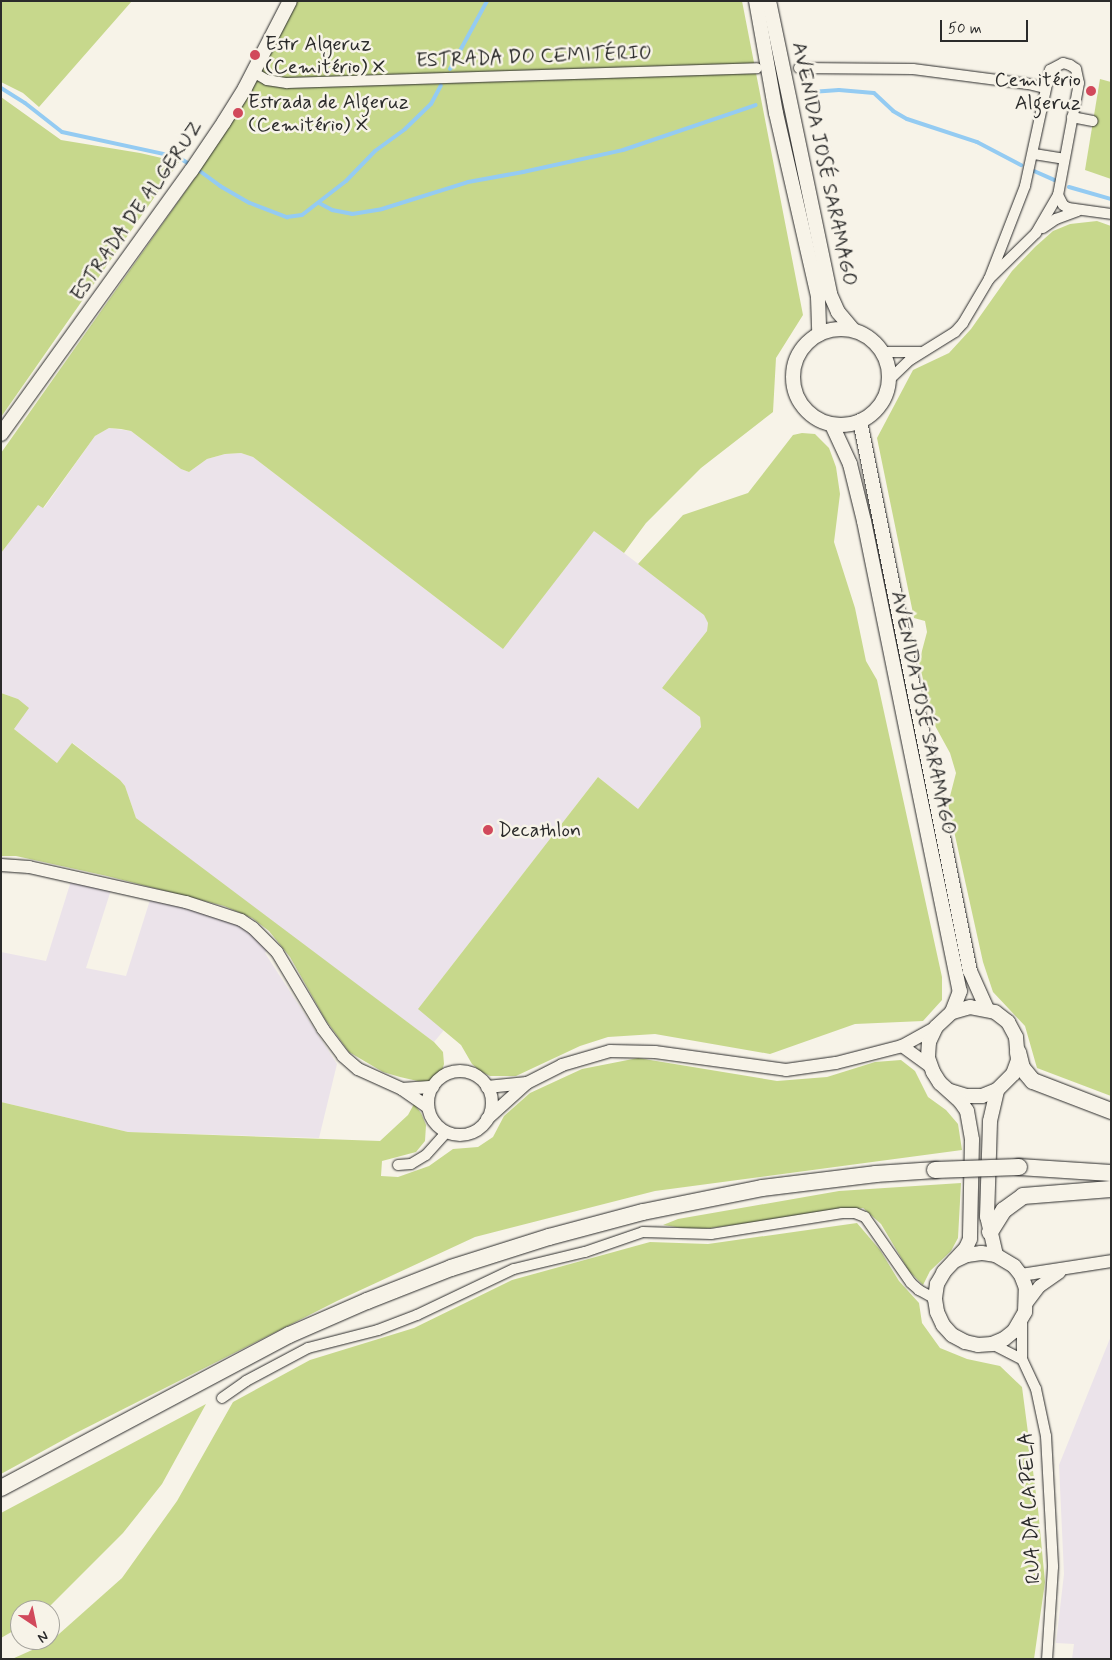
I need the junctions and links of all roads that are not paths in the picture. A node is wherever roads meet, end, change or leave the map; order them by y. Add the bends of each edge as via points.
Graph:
1 (290, 1) edge
2 (756, 1) edge
3 (769, 1) edge
4 (757, 68) dead end
5 (799, 68) dead end
6 (254, 72) junction
7 (1046, 88) junction
8 (1072, 117) junction
9 (1093, 121) dead end
10 (1034, 154) junction
11 (1064, 159) junction
12 (1058, 195) junction
13 (1078, 211) junction
14 (1111, 214) edge
15 (1036, 233) junction
16 (990, 279) junction
17 (853, 330) junction
18 (819, 334) junction
19 (882, 352) junction
20 (924, 352) junction
21 (889, 380) junction
22 (860, 421) junction
23 (832, 425) junction
24 (1, 434) edge
25 (1, 865) edge
26 (987, 1009) junction
27 (952, 1012) junction
28 (936, 1027) junction
29 (902, 1046) junction
30 (1018, 1052) junction
31 (930, 1066) junction
32 (527, 1083) junction
33 (432, 1087) junction
34 (488, 1087) junction
35 (402, 1089) junction
36 (997, 1090) junction
37 (950, 1091) junction
38 (428, 1107) junction
39 (1111, 1111) edge
40 (487, 1119) junction
41 (447, 1132) junction
42 (1111, 1164) edge
43 (398, 1165) dead end
44 (1019, 1167) junction
45 (1111, 1173) edge
46 (1111, 1188) edge
47 (990, 1232) junction
48 (996, 1255) junction
49 (954, 1261) junction
50 (1111, 1261) edge
51 (1068, 1267) junction
52 (1021, 1275) junction
53 (935, 1299) junction
54 (1027, 1302) junction
55 (1022, 1321) junction
56 (992, 1344) junction
57 (1022, 1359) junction
58 (222, 1398) dead end
59 (1, 1488) edge
60 (1047, 1659) edge

1 - 6 main road, ESTRADA DE ALGERUZ
2 - 18 main road, AVENIDA JOSÉ SARAMAGO via 776,113 818,297
3 - 17 main road, AVENIDA JOSÉ SARAMAGO via 830,294 838,312
4 - 6 street, ESTRADA DO CEMITÉRIO via 287,83 267,80
5 - 7 street via 913,69
6 - 24 main road, ESTRADA DE ALGERUZ via 194,167
7 - 8 street via 1050,70 1056,66 1063,63 1076,69 1078,83
7 - 10 street
8 - 9 street
8 - 11 street
10 - 11 street
10 - 16 street
11 - 12 street
12 - 13 street via 1063,205
12 - 15 street
13 - 14 street
13 - 15 street via 1056,219
15 - 16 street
16 - 20 street via 959,327
17 - 18 main road via 836,329
17 - 19 main road, AVENIDA JOSÉ SARAMAGO via 870,339
18 - 23 main road via 807,342 798,355 793,369 793,384 805,410
19 - 20 street
19 - 21 main road
20 - 21 street via 898,369
21 - 22 main road via 880,404
22 - 23 main road
22 - 26 main road, AVENIDA JOSÉ SARAMAGO via 970,971
23 - 27 main road, AVENIDA JOSÉ SARAMAGO via 850,464 960,990
25 - 35 street via 29,866 186,902 240,920 277,952 342,1056 358,1069
26 - 27 main road via 970,1007
26 - 30 main road via 1008,1022 1016,1037
27 - 28 main road
28 - 29 street
28 - 31 main road via 929,1042
29 - 31 street
29 - 32 street via 836,1063 786,1070 655,1052 610,1051 562,1065
30 - 36 main road via 1012,1074
30 - 39 highway via 1022,1068 1033,1081
31 - 37 main road via 940,1083
32 - 34 street
32 - 40 street
33 - 34 street via 444,1076 458,1072 475,1076
33 - 35 street
33 - 38 street
34 - 40 street via 492,1107
35 - 38 street
36 - 37 main road via 974,1097
36 - 47 main road via 990,1121 987,1217
37 - 49 main road via 967,1112 972,1140 971,1231 966,1248
38 - 41 street via 434,1122
40 - 41 street via 483,1126 470,1134
41 - 43 street via 426,1155 411,1164
42 - 44 highway
44 - 45 highway
44 - 59 highway, bridge via 876,1174 762,1188 643,1212 549,1236 451,1268 289,1335
46 - 47 highway via 1023,1196 1004,1210
47 - 48 main road
48 - 49 main road via 981,1252
48 - 52 main road via 1014,1266
49 - 53 main road via 937,1284
50 - 51 street
51 - 52 street
51 - 54 street via 1040,1286
52 - 54 main road
53 - 56 main road via 943,1325 952,1335 978,1345
53 - 58 street via 911,1283 871,1224 856,1213 711,1234 643,1232 585,1252 514,1269 378,1330 308,1348 253,1377
54 - 55 main road
55 - 56 main road via 1014,1331
55 - 57 street, RUA DA CAPELA
56 - 57 street
57 - 60 street, RUA DA CAPELA via 1036,1389 1046,1436 1053,1567

